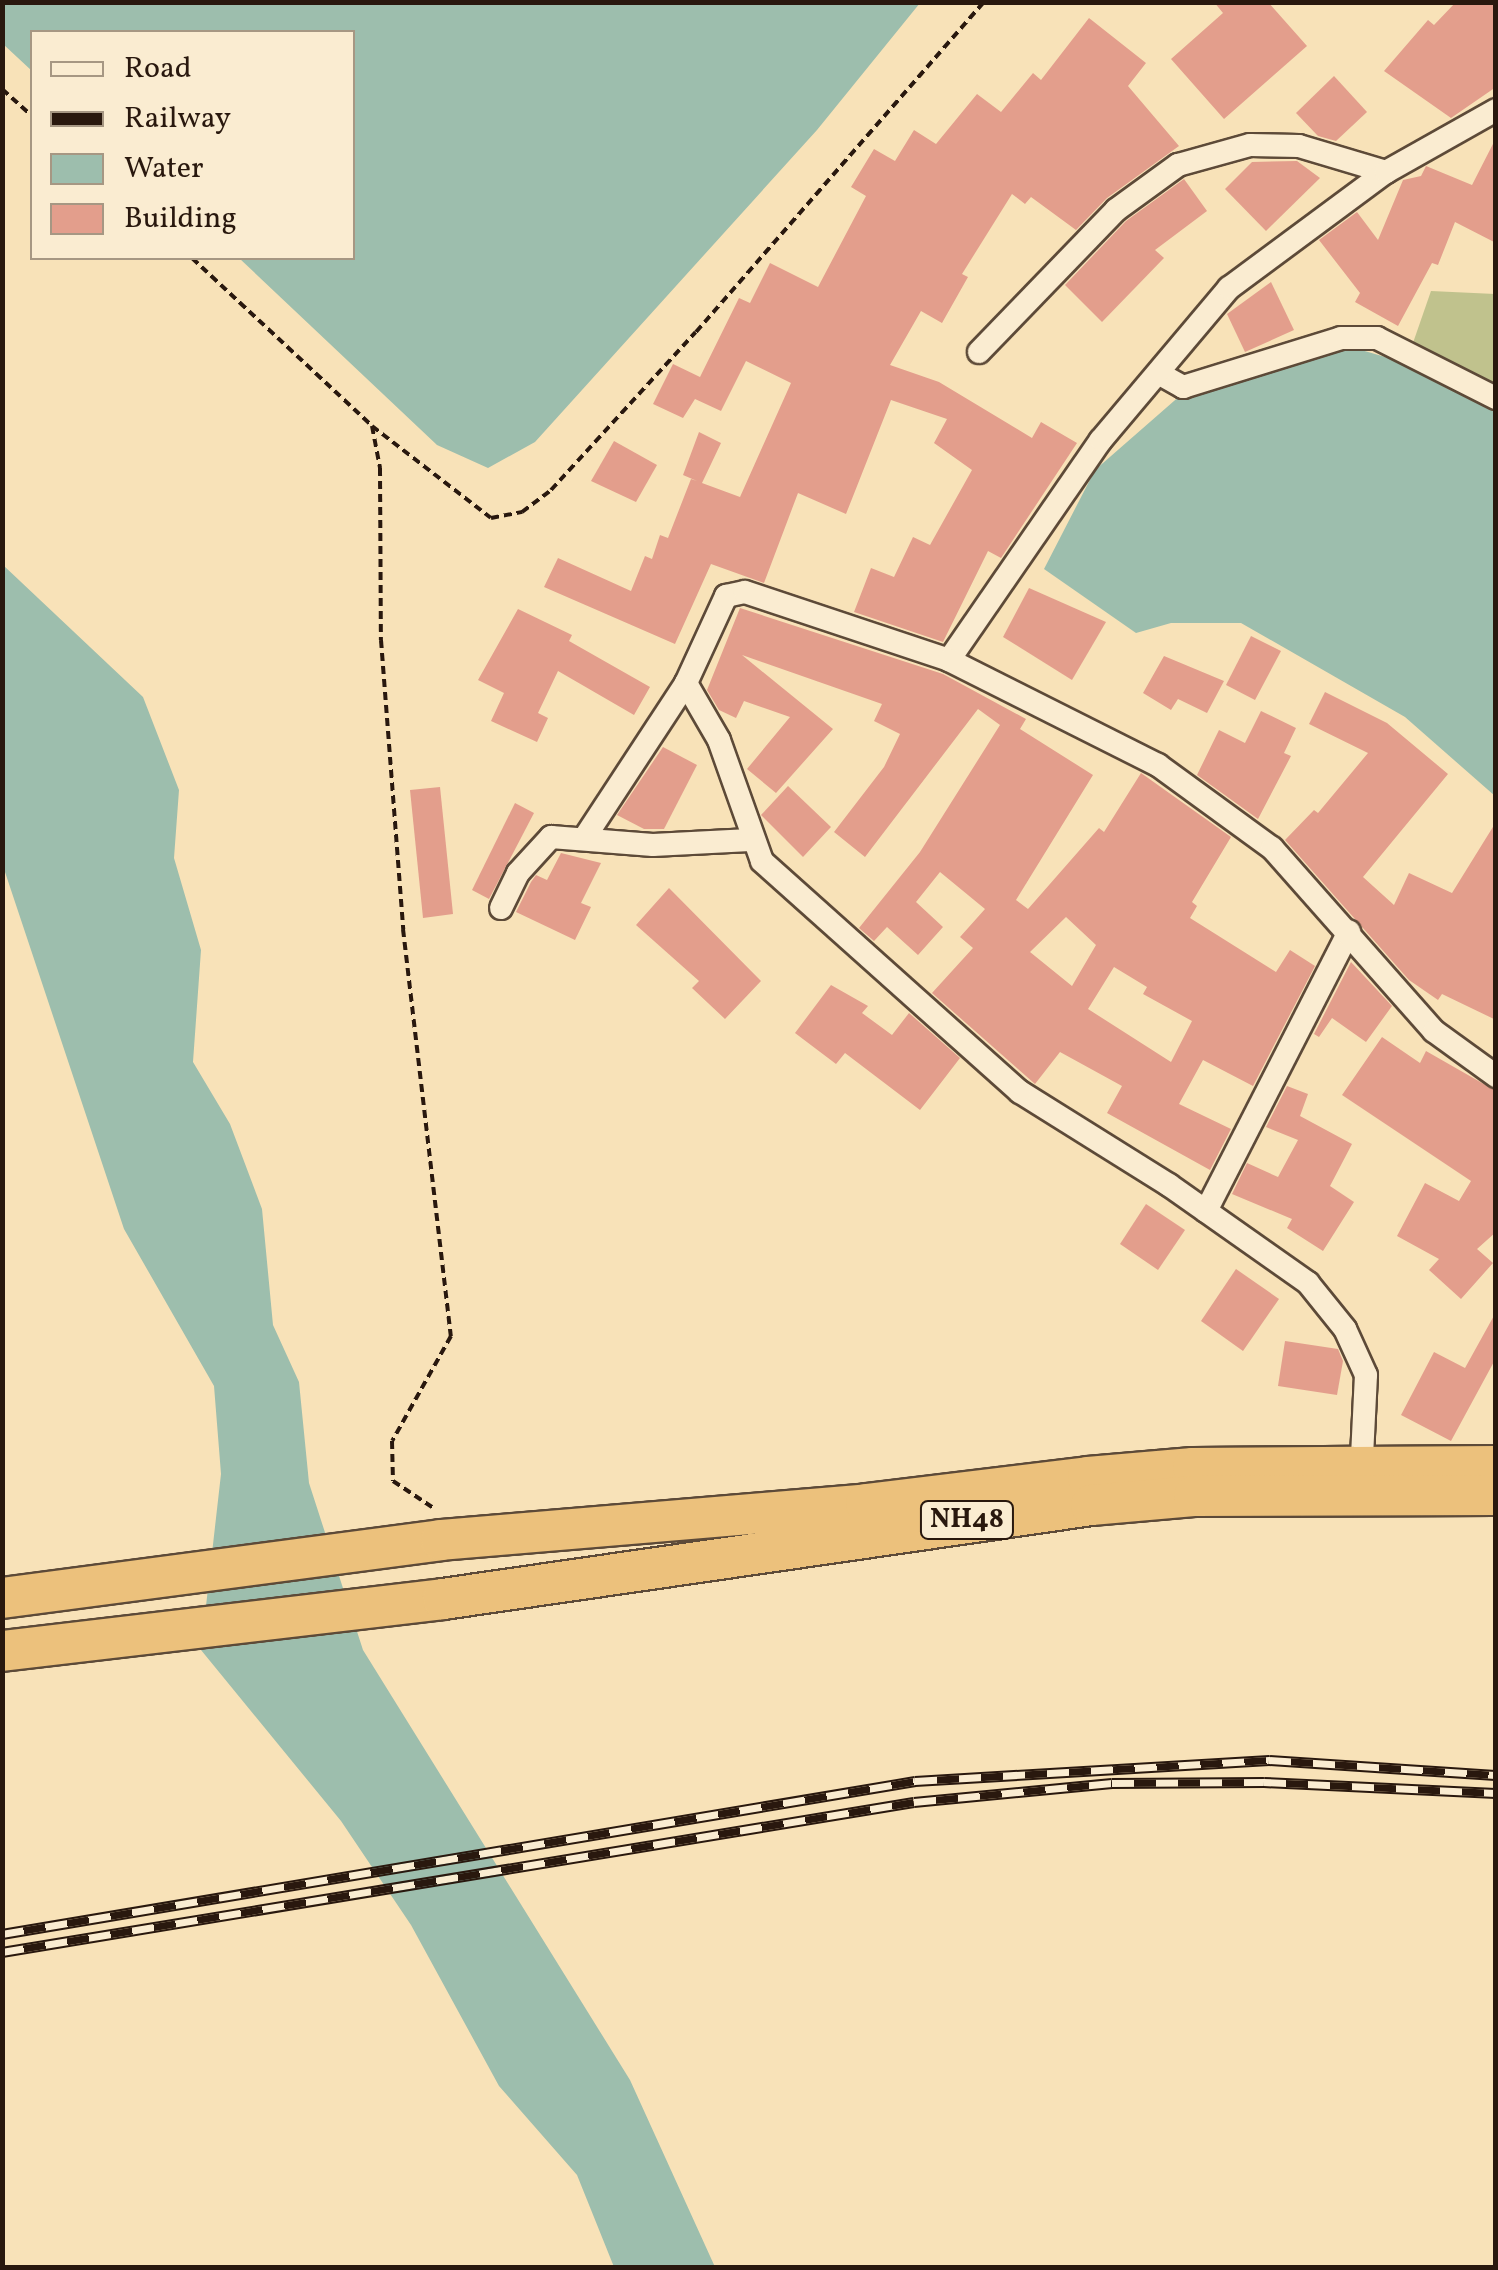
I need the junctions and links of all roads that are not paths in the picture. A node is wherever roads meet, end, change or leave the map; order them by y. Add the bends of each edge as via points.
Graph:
1 (1496, 110) edge
2 (1386, 172) junction
3 (979, 352) dead end
4 (1158, 373) junction
5 (1496, 398) edge
6 (949, 660) junction
7 (686, 683) junction
8 (585, 837) junction
9 (750, 840) junction
10 (501, 908) dead end
11 (1349, 932) junction
12 (1496, 1076) edge
13 (1206, 1211) junction
14 (1496, 1466) edge
15 (1361, 1481) junction
16 (1496, 1494) edge
17 (2, 1598) edge
18 (2, 1651) edge

1 - 2 street
2 - 3 street via 1299,146 1250,146 1178,166 1116,210
2 - 4 street via 1229,288
4 - 5 street via 1182,387 1341,338 1377,338
4 - 6 street via 1101,440
6 - 7 street via 736,592 726,596
6 - 11 street via 1158,764 1272,848
7 - 8 street
7 - 9 street via 719,740 746,807
8 - 9 street via 653,845
8 - 10 street via 551,837 518,873
9 - 13 street via 762,861 1020,1092
11 - 12 street via 1434,1031
11 - 13 street
13 - 15 street via 1308,1283 1345,1329 1366,1375
14 - 15 highway, NH48
15 - 16 highway, NH48
15 - 17 highway, NH48 via 1193,1468 460,1539
15 - 18 highway, NH48 via 995,1516 443,1599

